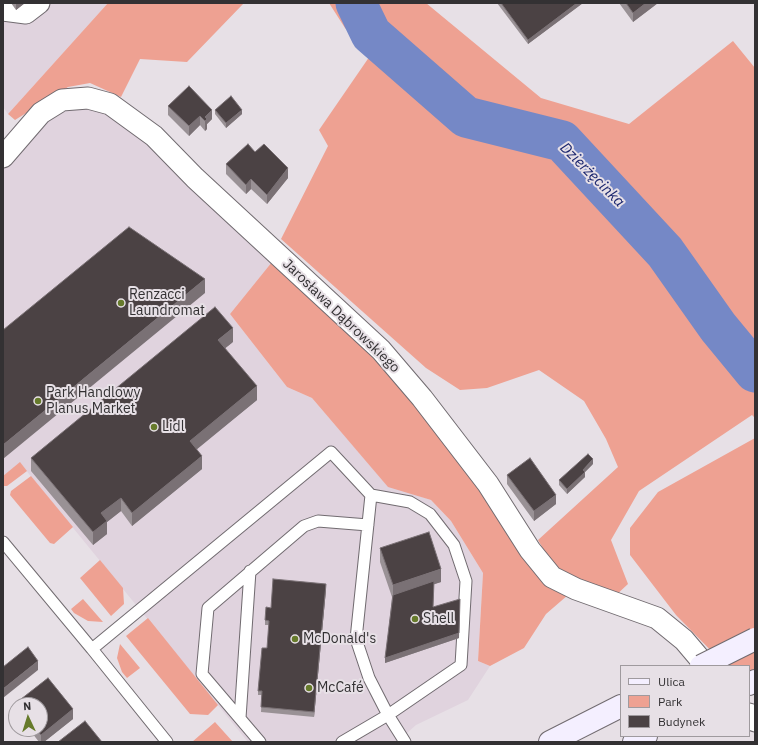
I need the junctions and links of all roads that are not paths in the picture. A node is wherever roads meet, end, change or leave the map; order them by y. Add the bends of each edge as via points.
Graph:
1 (39, 3) edge
2 (3, 10) edge
3 (3, 157) edge
4 (371, 495) junction
5 (368, 525) junction
6 (3, 542) edge
7 (250, 572) junction
8 (755, 639) edge
9 (92, 649) junction
10 (703, 665) edge
11 (705, 665) edge
12 (620, 707) edge
13 (388, 715) junction
14 (240, 718) junction
15 (644, 737) edge
16 (167, 742) edge
17 (260, 742) edge
18 (342, 742) edge
19 (404, 742) edge
20 (550, 742) edge
21 (634, 742) edge

1 - 2 street via 26,13
3 - 11 street, Jarosława Dąbrowskiego via 41,113 62,100 88,98 110,104 154,136 195,178 381,350 422,398 488,484 530,550 552,577 576,589 657,618 684,640
4 - 5 lane
4 - 9 lane via 331,452
4 - 13 lane via 410,502 430,514 454,545 466,581 461,665
5 - 7 lane via 318,521 304,526
5 - 13 lane via 356,639 369,678
6 - 9 lane
7 - 14 lane
7 - 14 lane via 208,608 202,674
8 - 10 street, bridge
9 - 16 lane
12 - 20 street
13 - 18 lane
13 - 19 lane
14 - 17 lane
15 - 21 street

